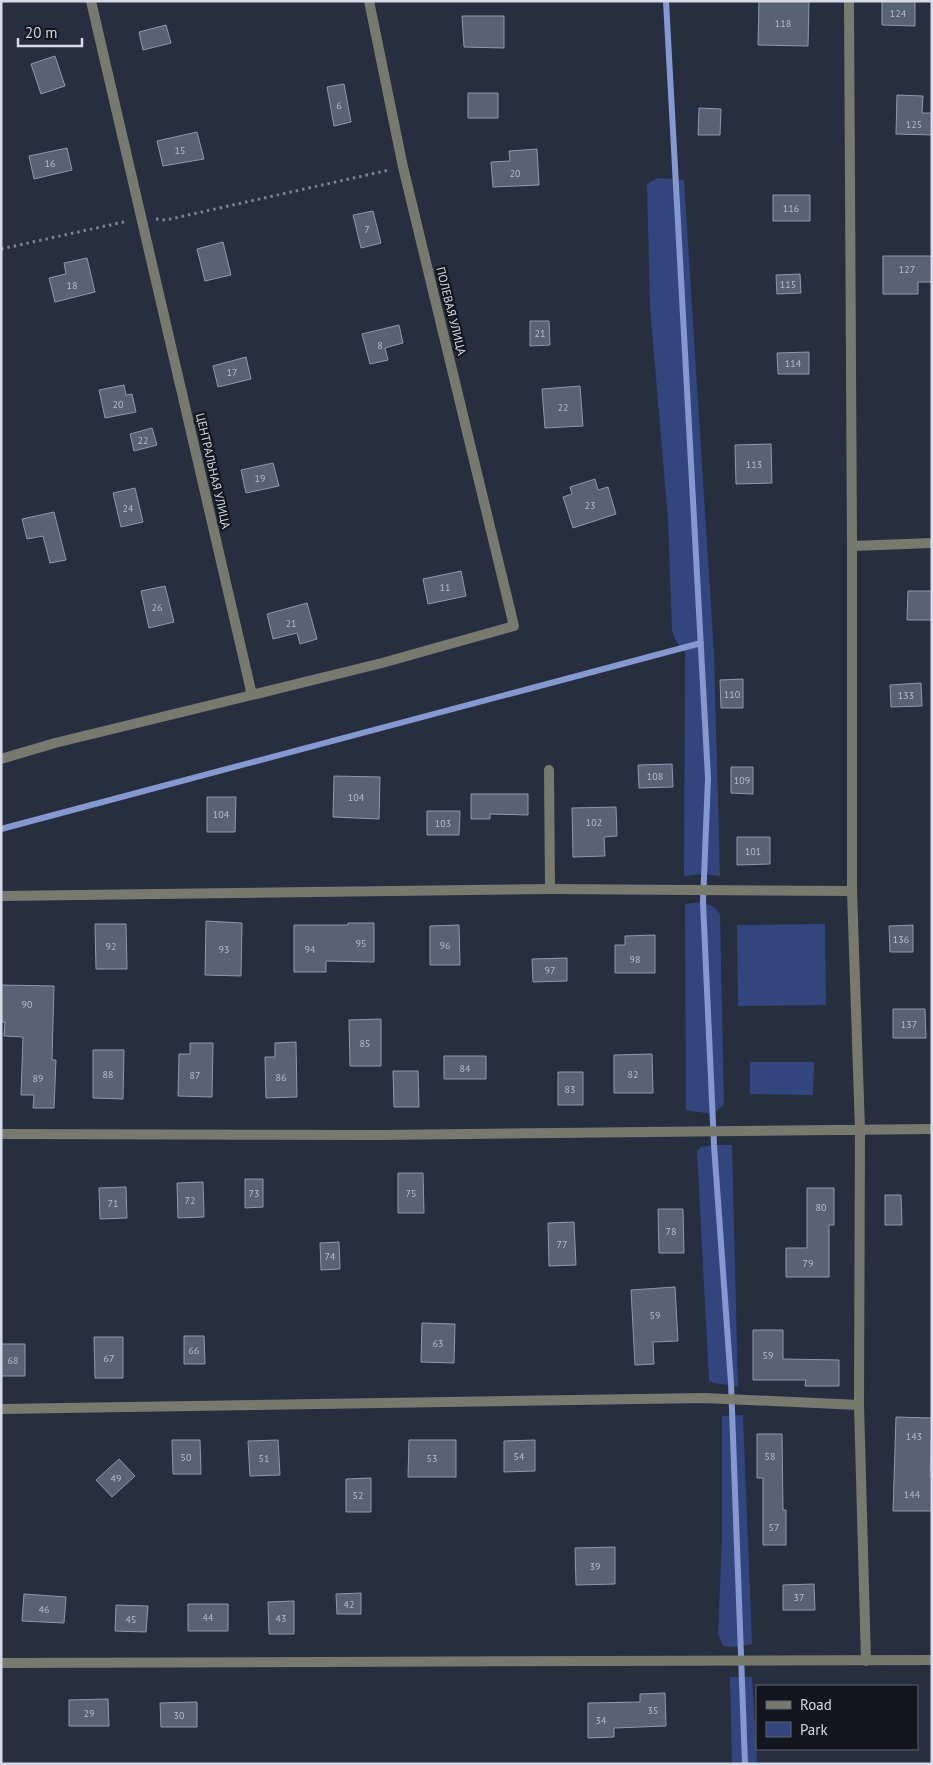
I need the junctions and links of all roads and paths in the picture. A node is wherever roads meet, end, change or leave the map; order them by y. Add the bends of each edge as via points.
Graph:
1 (91, 1) edge
2 (369, 1) edge
3 (849, 1) edge
4 (403, 167) junction
5 (142, 218) junction
6 (1, 249) edge
7 (932, 543) edge
8 (852, 546) junction
9 (252, 695) junction
10 (1, 759) edge
11 (549, 770) dead end
12 (550, 889) junction
13 (852, 891) junction
14 (1, 896) edge
15 (932, 1129) edge
16 (860, 1130) junction
17 (1, 1134) edge
18 (860, 1405) junction
19 (1, 1409) edge
20 (866, 1660) junction
21 (932, 1660) edge
22 (1, 1664) edge

1 - 5 street, ЦЕНТРАЛЬНАЯ УЛИЦА
2 - 4 street, ПОЛЕВАЯ УЛИЦА
3 - 8 street
4 - 5 path via 166,220
4 - 9 street, ПОЛЕВАЯ УЛИЦА via 514,626
5 - 6 path
5 - 9 street, ЦЕНТРАЛЬНАЯ УЛИЦА
7 - 8 street
8 - 13 street
9 - 10 street
11 - 12 street
12 - 13 street
12 - 14 street
13 - 16 street
15 - 16 street
16 - 17 street via 381,1135
16 - 18 street
18 - 19 street via 704,1398
18 - 20 street
20 - 21 street
20 - 22 street

